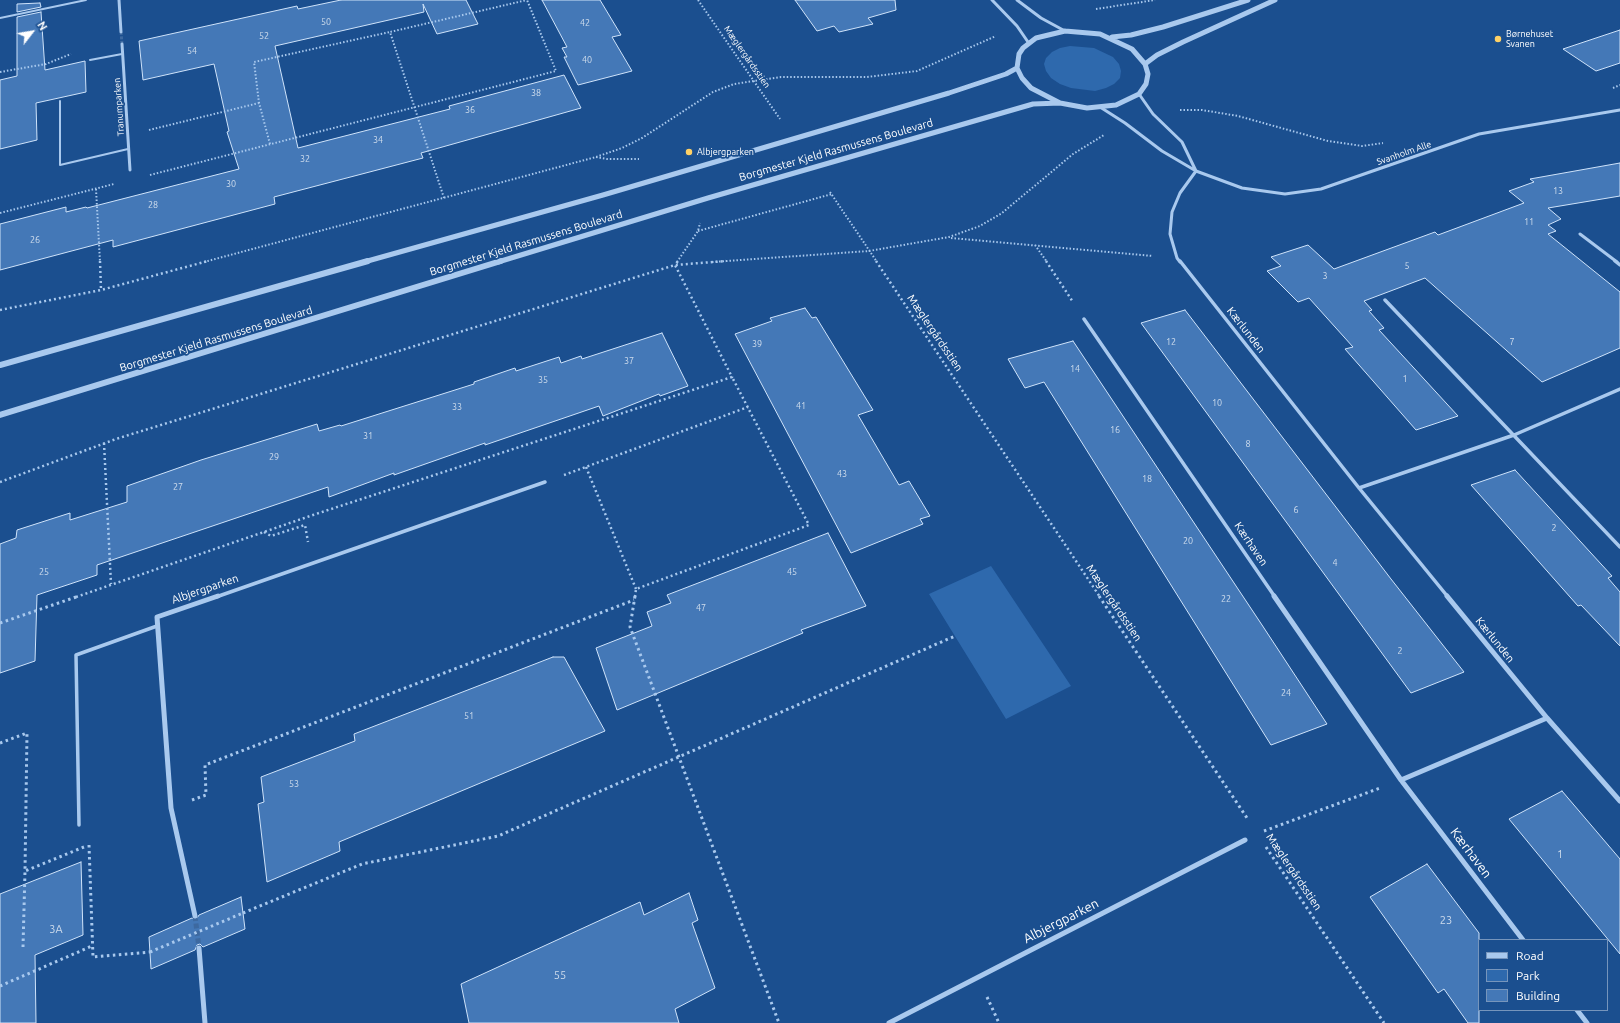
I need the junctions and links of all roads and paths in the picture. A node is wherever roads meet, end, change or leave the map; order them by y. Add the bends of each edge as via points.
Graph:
1 (86, 0) edge
2 (119, 0) edge
3 (527, 0) edge
4 (698, 0) edge
5 (992, 0) edge
6 (1017, 0) edge
7 (1155, 0) edge
8 (1248, 0) edge
9 (1275, 0) edge
10 (1093, 10) dead end
11 (0, 18) edge
12 (1018, 26) junction
13 (1065, 31) junction
14 (121, 32) tunnel mouth
15 (390, 32) junction
16 (1111, 37) junction
17 (1028, 42) junction
18 (122, 44) tunnel mouth
19 (72, 53) dead end
20 (122, 54) junction
21 (90, 60) dead end
22 (1145, 64) junction
23 (1017, 68) junction
24 (0, 72) edge
25 (754, 80) junction
26 (1620, 85) edge
27 (1606, 90) dead end
28 (1139, 94) junction
29 (60, 101) dead end
30 (259, 103) junction
31 (1060, 103) junction
32 (415, 107) junction
33 (1100, 107) junction
34 (1620, 110) edge
35 (1153, 114) junction
36 (783, 122) dead end
37 (1125, 123) junction
38 (127, 135) junction
39 (1388, 142) dead end
40 (270, 144) junction
41 (128, 149) junction
42 (596, 156) junction
43 (646, 158) dead end
44 (130, 170) dead end
45 (1196, 171) junction
46 (149, 175) dead end
47 (119, 183) dead end
48 (96, 189) junction
49 (444, 198) junction
50 (0, 213) edge
51 (1580, 234) dead end
52 (949, 237) junction
53 (1035, 245) junction
54 (869, 251) junction
55 (1177, 258) junction
56 (675, 265) junction
57 (1620, 265) edge
58 (101, 290) junction
59 (1385, 300) dead end
60 (0, 310) edge
61 (1084, 319) joint
62 (0, 365) edge
63 (732, 377) junction
64 (1620, 389) edge
65 (748, 408) junction
66 (0, 415) edge
67 (1514, 435) junction
68 (104, 444) junction
69 (586, 467) junction
70 (0, 482) edge
71 (545, 482) joint
72 (1359, 488) junction
73 (263, 532) junction
74 (1620, 547) edge
75 (312, 563) junction
76 (111, 584) junction
77 (636, 589) junction
78 (634, 600) junction
79 (0, 623) edge
80 (157, 626) junction
81 (955, 636) dead end
82 (1547, 718) junction
83 (0, 743) edge
84 (679, 758) junction
85 (1401, 780) junction
86 (1620, 801) edge
87 (171, 808) junction
88 (1248, 820) dead end
89 (79, 825) dead end
90 (1257, 834) dead end
91 (1244, 840) dead end
92 (1262, 840) dead end
93 (25, 871) junction
94 (195, 916) tunnel mouth
95 (1522, 939) edge
96 (92, 946) junction
97 (23, 947) dead end
98 (199, 948) tunnel mouth
99 (0, 986) edge
100 (1578, 1011) edge
101 (205, 1023) edge
102 (778, 1023) edge
103 (889, 1023) edge
104 (1384, 1023) edge
105 (1587, 1023) edge

1 - 11 lane
2 - 14 street
3 - 15 path
3 - 32 path via 556,71
4 - 25 path, Mæglergårdsstien
5 - 12 street
6 - 13 street
7 - 10 path
8 - 16 street via 1163,27
9 - 22 street via 1183,42
12 - 17 street
12 - 25 path via 917,71 867,77 781,77
13 - 16 street via 1089,32
13 - 17 street via 1044,34
15 - 30 path via 254,62
15 - 32 path
16 - 22 street via 1132,49
17 - 23 street via 1019,54
18 - 20 street, Tranumparken
19 - 24 path via 46,64
20 - 21 lane
20 - 38 street, Tranumparken
22 - 28 street via 1148,74 1146,84
23 - 31 street via 1031,88
23 - 62 street, Borgmester Kjeld Rasmussens Boulevard via 949,93 618,190
25 - 36 path, Mæglergårdsstien
25 - 42 path via 713,92 642,138 622,148
26 - 27 path
28 - 33 street via 1116,105
28 - 35 street
29 - 41 lane via 60,165
30 - 38 path
30 - 40 path
31 - 33 street via 1087,108
31 - 66 street, Borgmester Kjeld Rasmussens Boulevard via 1033,104 714,196
32 - 40 path
32 - 49 path
33 - 37 street, Svanholm Alle
34 - 45 street, Svanholm Alle via 1479,134 1321,189 1304,192 1285,194 1256,191
35 - 39 path via 1174,110 1202,110 1238,116 1328,141 1362,146
35 - 45 street via 1182,142
37 - 45 street, Svanholm Alle via 1162,151
37 - 52 path via 1073,154 1002,213 980,226
38 - 41 street, Tranumparken
40 - 46 path
41 - 44 street, Tranumparken
42 - 43 path via 607,159
42 - 49 path
45 - 55 street, Kærlunden via 1180,193 1172,212 1170,234
47 - 48 path
48 - 50 path
48 - 58 path
49 - 58 path
51 - 57 street
52 - 53 path
52 - 54 path
53 - 55 path
53 - 61 path
54 - 56 path
54 - 56 path, Mæglergårdsstien via 831,193 698,232
54 - 88 path, Mæglergårdsstien
55 - 72 street, Kærlunden
56 - 63 path
56 - 68 path
58 - 60 path
59 - 67 street
61 - 85 street, Kærhaven
63 - 65 path
63 - 73 path
64 - 67 street
65 - 69 path
65 - 77 path via 809,525
67 - 72 street
67 - 74 street
68 - 70 path
68 - 76 path
69 - 71 path
69 - 77 path
71 - 75 street, Albjergparken
72 - 82 street, Kærlunden
73 - 75 path via 271,536 305,525
73 - 76 path
75 - 80 street, Albjergparken via 156,617
76 - 79 path
77 - 78 path
78 - 84 path via 630,627
78 - 87 path via 205,765 206,795
80 - 87 street
80 - 89 lane via 76,655
81 - 84 path
82 - 85 street
82 - 86 street, Kærlunden
83 - 93 path via 27,733
84 - 96 path, bridge via 498,836 362,864 150,952 93,957
84 - 102 path
85 - 90 path
85 - 95 street, Kærhaven
87 - 94 street
91 - 103 street, Albjergparken
92 - 104 path, Mæglergårdsstien
93 - 96 path via 90,845
93 - 97 path
96 - 99 path
98 - 101 street
100 - 105 street

